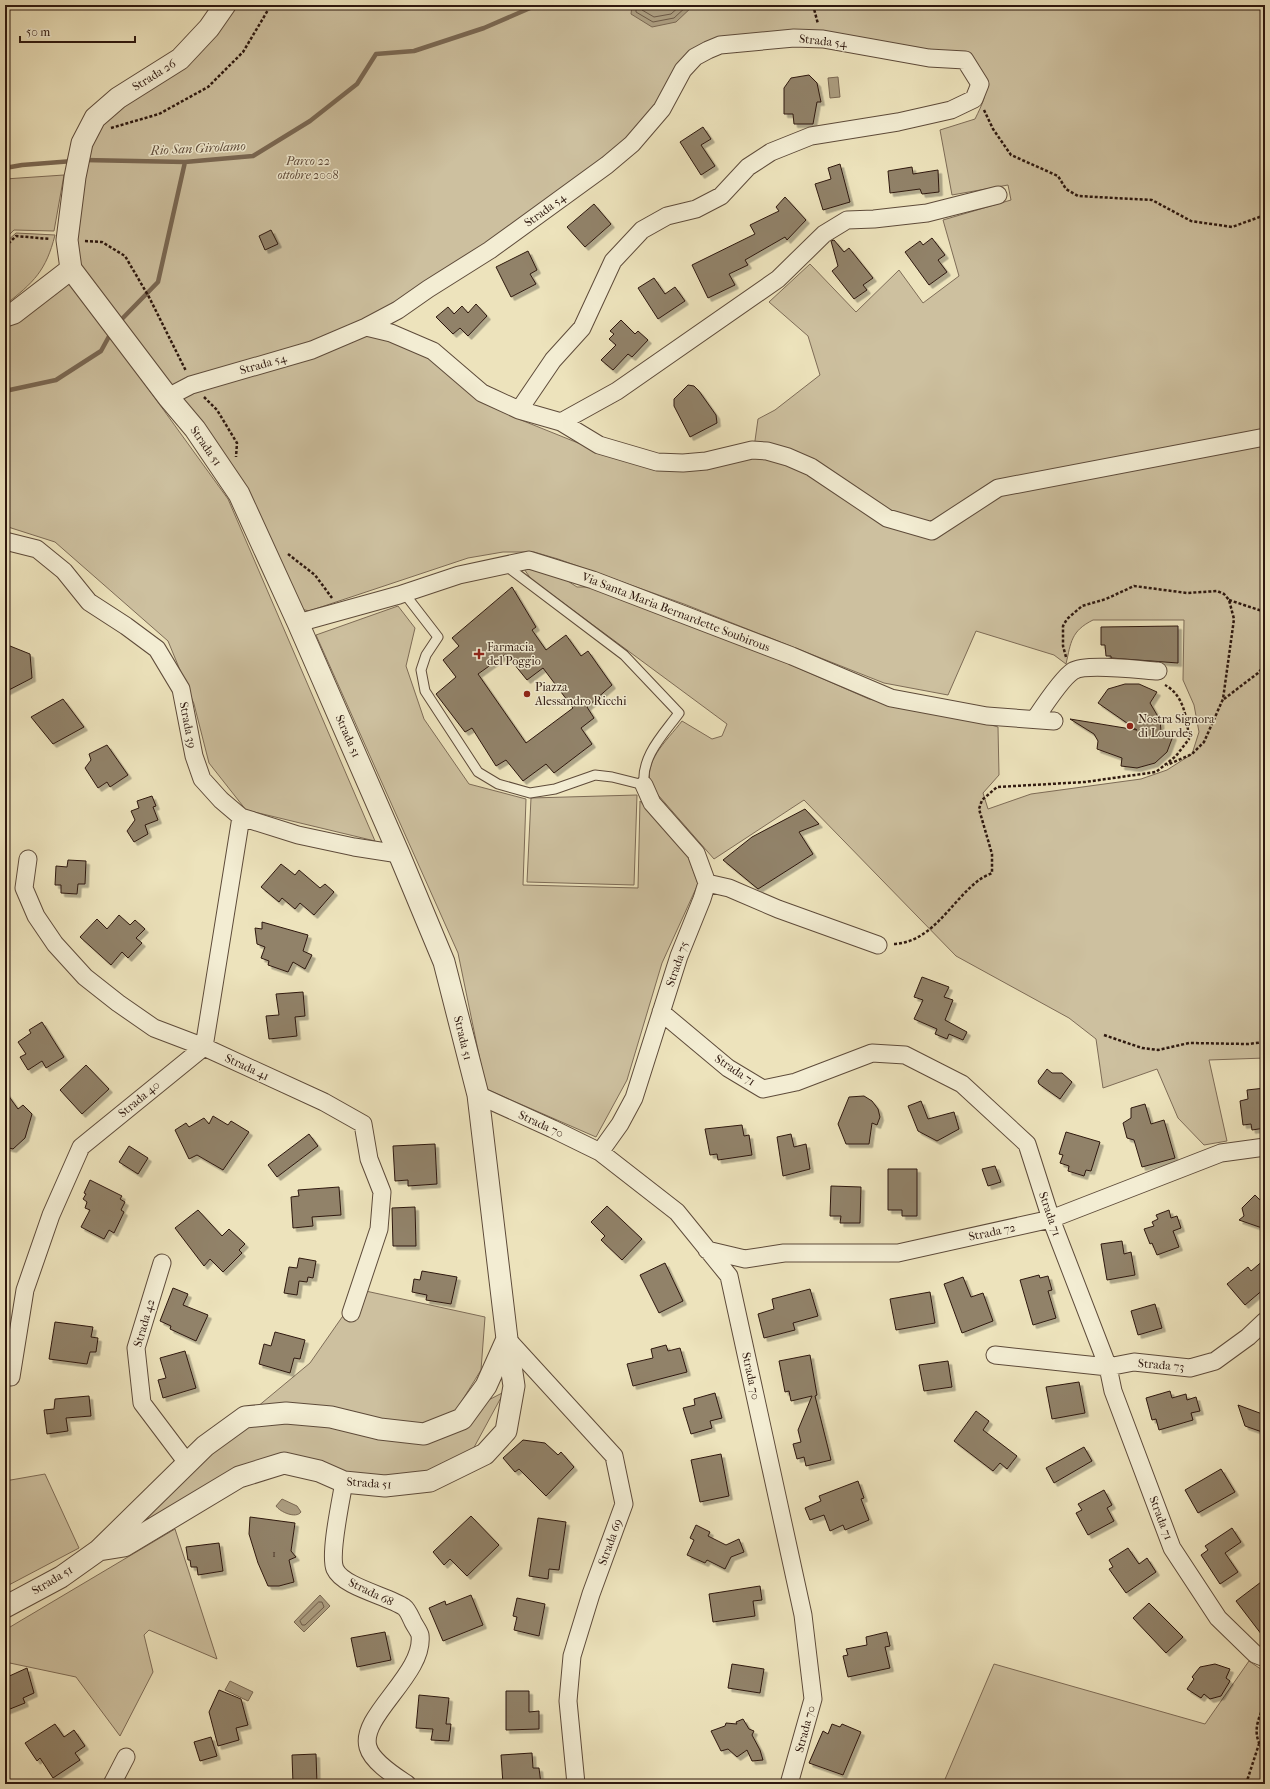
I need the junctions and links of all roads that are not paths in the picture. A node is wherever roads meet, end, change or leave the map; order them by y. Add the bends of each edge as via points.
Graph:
1 (225, 5) edge
2 (998, 195) dead end
3 (71, 269) junction
4 (5, 316) edge
5 (366, 327) junction
6 (168, 397) junction
7 (519, 410) junction
8 (561, 422) junction
9 (1265, 437) edge
10 (5, 542) edge
11 (504, 564) junction
12 (404, 593) junction
13 (298, 623) junction
14 (1152, 671) road end
15 (1035, 718) junction
16 (1054, 721) dead end
17 (644, 785) junction
18 (241, 817) junction
19 (399, 854) junction
20 (28, 859) dead end
21 (707, 883) junction
22 (878, 945) road end
23 (661, 1012) junction
24 (204, 1047) junction
25 (478, 1095) junction
26 (1265, 1147) edge
27 (600, 1152) junction
28 (1051, 1219) junction
29 (707, 1250) junction
30 (162, 1263) dead end
31 (351, 1313) dead end
32 (1265, 1321) edge
33 (507, 1339) junction
34 (995, 1356) dead end
35 (1108, 1367) junction
36 (11, 1377) dead end
37 (188, 1464) junction
38 (344, 1482) junction
39 (99, 1550) junction
40 (5, 1608) edge
41 (1265, 1658) edge
42 (126, 1757) dead end
43 (112, 1784) edge
44 (407, 1784) edge
45 (576, 1784) edge
46 (789, 1784) edge

1 - 3 street, Strada 26 via 209,28 180,59 118,98 95,118 84,139 75,177 67,240
2 - 8 street via 927,213 847,220 824,234 778,279 617,391
3 - 4 street via 14,313
3 - 6 street, Strada 51
5 - 6 street, Strada 54 via 312,350 191,385
5 - 7 street via 391,333 433,351 482,393
5 - 7 street, Strada 54 via 398,310 490,250 607,165 632,144 662,109 684,70 695,57 720,45 794,38 823,39 929,58 965,60 980,84 974,100 951,110 898,122 811,136 771,152 748,167 721,196 696,210 667,216 642,230 613,261 582,328 553,360
6 - 13 street, Strada 51 via 195,429 239,494
7 - 8 street
8 - 9 street via 599,444 657,462 706,461 752,450 788,457 811,468 887,518 932,531 998,488
10 - 18 street, Strada 39 via 37,549 64,571 89,602 156,649 181,689 194,756 202,778 221,800
11 - 12 street, Via Santa Maria Bernardette Soubirous
11 - 15 street, Via Santa Maria Bernardette Soubirous via 529,560 593,580 792,656 891,698 987,716
11 - 17 lane via 624,655 679,713 650,753 643,773
12 - 13 street, Via Santa Maria Bernardette Soubirous
12 - 17 lane via 438,637 426,655 422,670 425,691 478,772 498,784 530,793 555,789 595,775
13 - 19 street, Strada 51
14 - 15 street via 1086,667 1074,671 1048,699
15 - 16 street, Via Santa Maria Bernardette Soubirous
17 - 21 street via 652,803 696,853
18 - 19 street, Strada 39 via 298,835
18 - 24 street
19 - 25 street, Strada 51 via 444,962
20 - 24 street, Strada 41 via 24,888 36,916 55,944 85,977 154,1028
21 - 22 street via 729,888 778,909
21 - 23 street, Strada 75 via 678,956
23 - 27 street, Strada 75 via 634,1098 620,1124
23 - 28 street, Strada 71 via 728,1068 763,1089 796,1082 872,1053 905,1055 962,1084 1027,1144
24 - 31 street, Strada 41 via 324,1102 363,1124 369,1160 382,1192 379,1229
24 - 36 street, Strada 40 via 82,1147 51,1215 25,1290
25 - 27 street, Strada 70
25 - 33 street, Strada 51
26 - 28 street, Strada 72 via 1221,1152
27 - 29 street, Strada 70 via 677,1212
28 - 29 street, Strada 72 via 898,1253 784,1253 745,1259
28 - 35 street, Strada 71
29 - 46 street, Strada 70 via 729,1276 803,1615 813,1699
30 - 37 street, Strada 42 via 136,1348 142,1403
32 - 35 street, Strada 73 via 1215,1361 1190,1368 1134,1362
33 - 37 street, Strada 51 via 486,1386 462,1419 424,1434 380,1429 325,1416 286,1413 245,1417 206,1446
33 - 38 street, Strada 51 via 514,1386 506,1431 484,1454 430,1481 385,1486
33 - 45 street, Strada 69 via 614,1456 624,1504 591,1594 572,1656 568,1701
34 - 35 street, Strada 73
35 - 41 street, Strada 71 via 1113,1391 1172,1548 1218,1618 1255,1654
37 - 39 street, Strada 51
38 - 39 street, Strada 51 via 319,1471 284,1464 239,1477 124,1546
38 - 44 street, Strada 68 via 333,1555 335,1570 345,1580 405,1607 420,1634 419,1653 413,1665 383,1706 367,1736 368,1749 384,1768
39 - 40 street, Strada 51 via 61,1577
42 - 43 street

